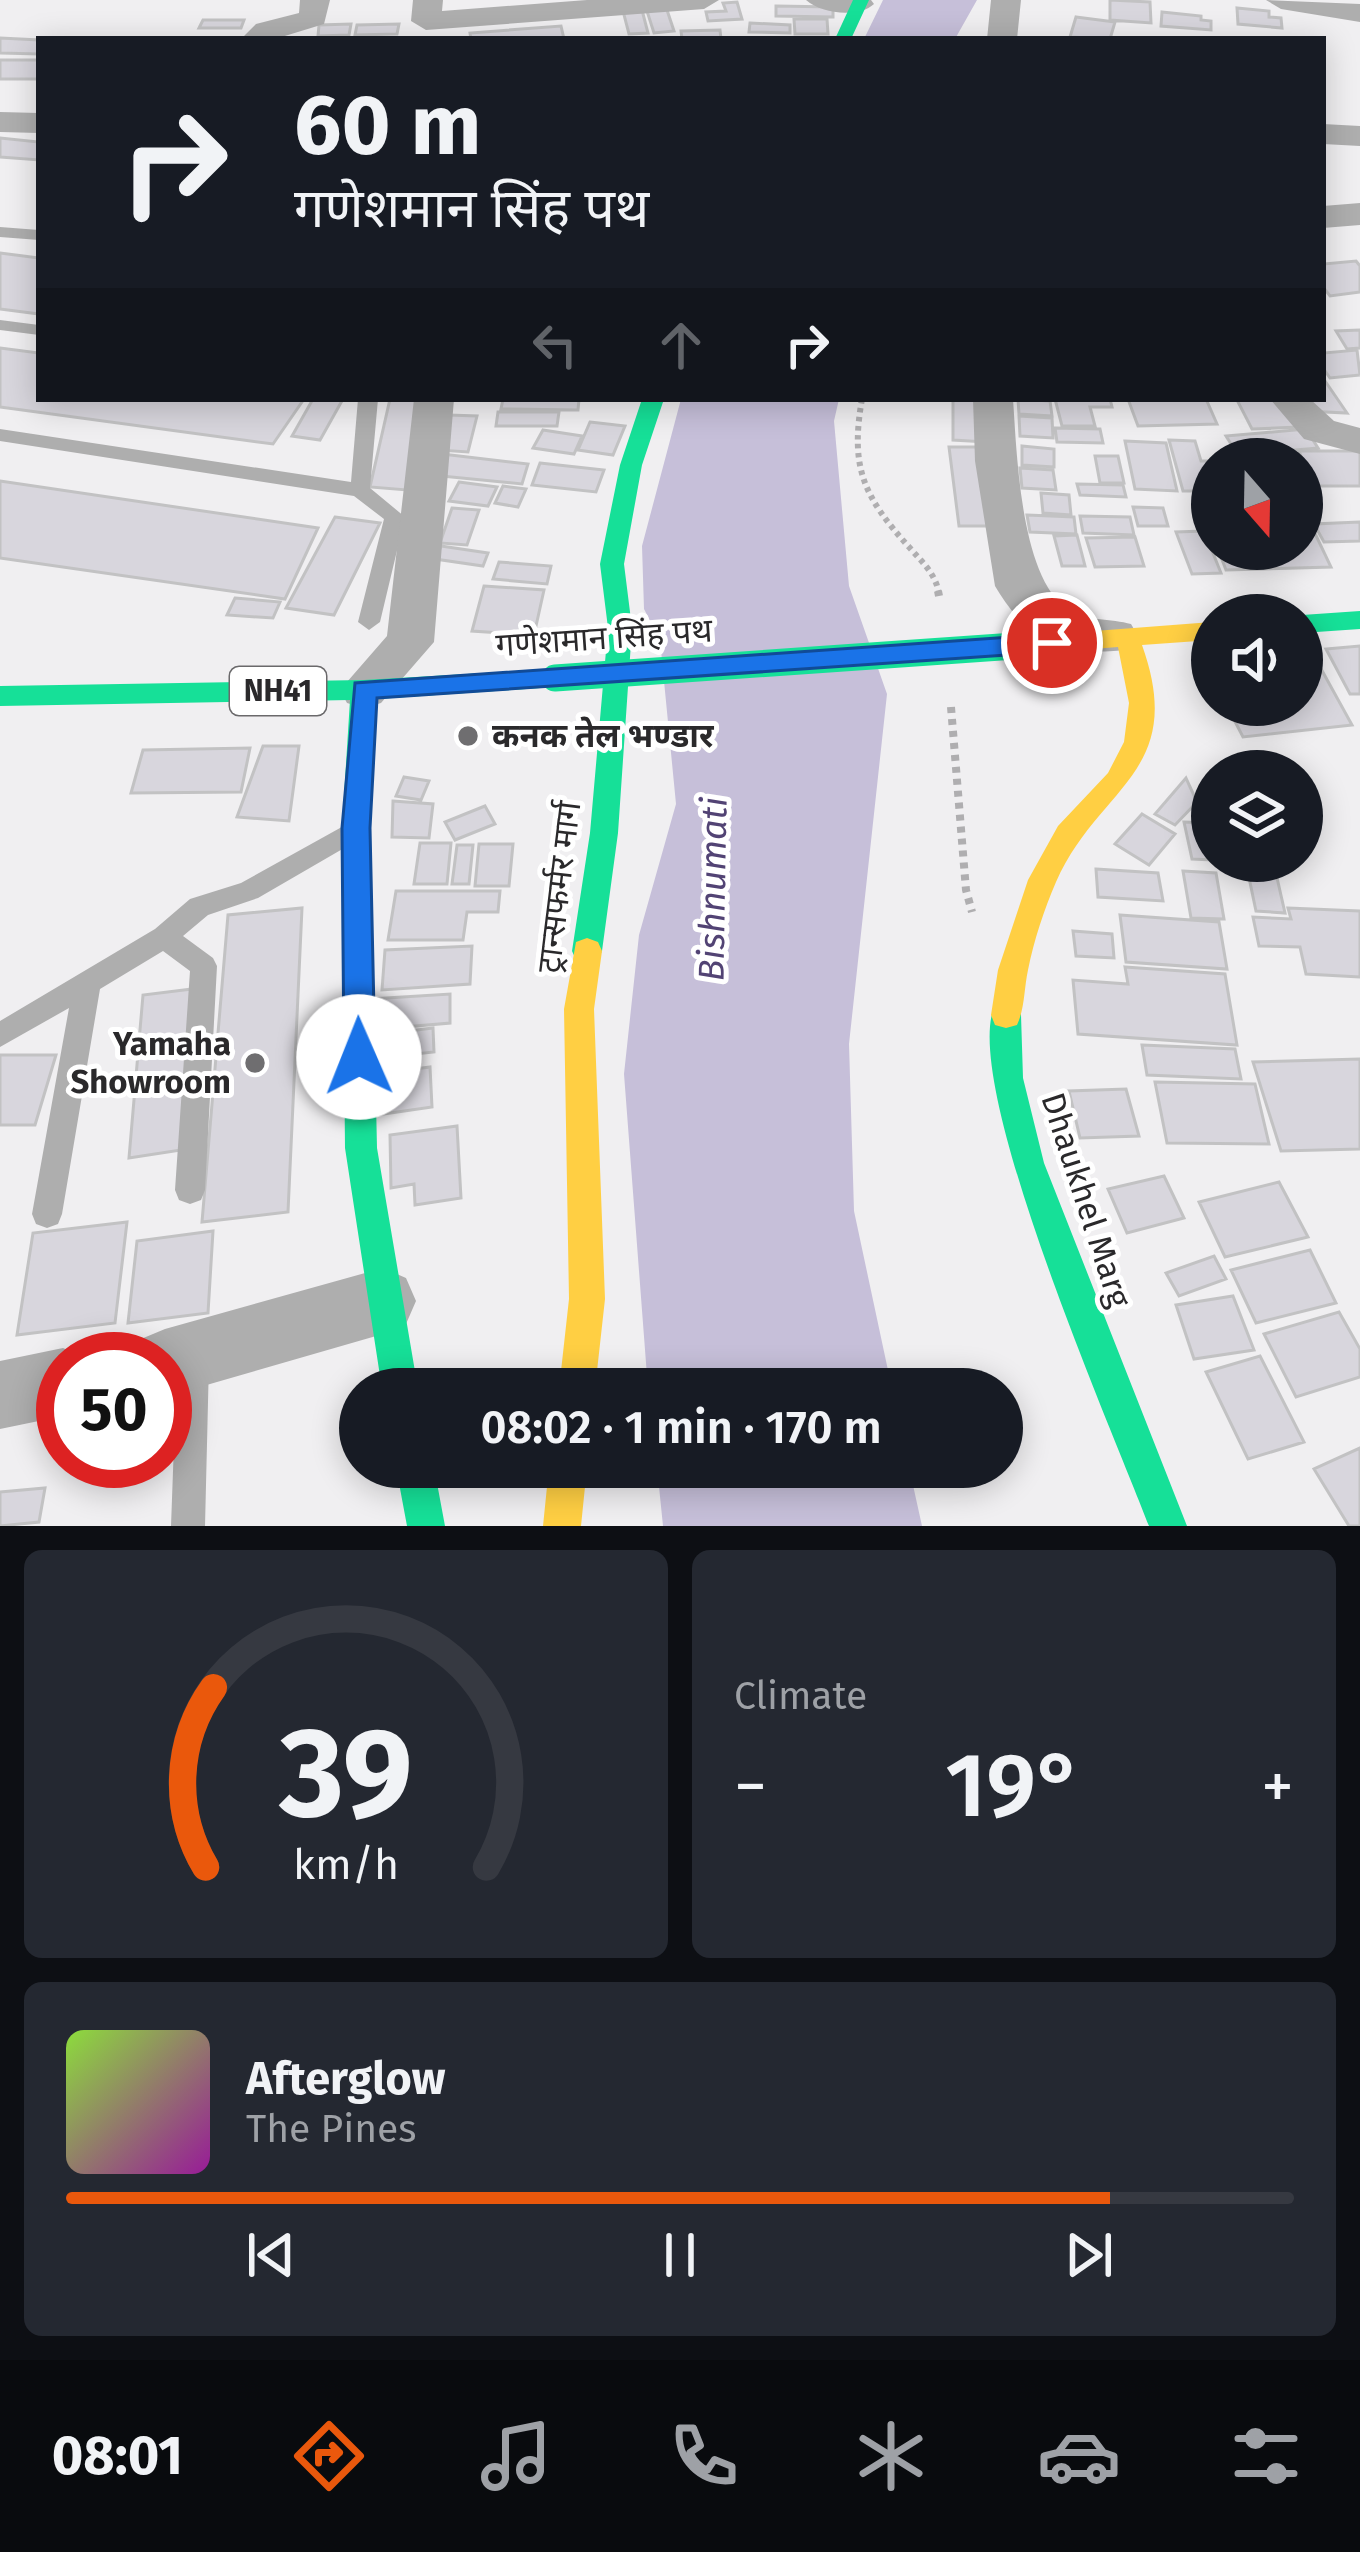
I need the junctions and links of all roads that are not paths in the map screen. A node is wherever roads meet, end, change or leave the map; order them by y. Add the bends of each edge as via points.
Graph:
1 (315, 0) edge
2 (704, 0) edge
3 (821, 0) edge
4 (1006, 0) edge
5 (1281, 0) edge
6 (860, 2) edge
7 (1360, 13) edge
8 (429, 20) edge
9 (260, 36) edge
10 (844, 36) edge
11 (1002, 36) edge
12 (0, 122) edge
13 (36, 123) edge
14 (1326, 134) edge
15 (1360, 136) edge
16 (1360, 214) edge
17 (1326, 217) edge
18 (0, 232) edge
19 (36, 235) edge
20 (0, 325) edge
21 (36, 330) edge
22 (368, 402) edge
23 (434, 402) edge
24 (652, 402) edge
25 (993, 402) edge
26 (1292, 402) edge
27 (0, 435) edge
28 (1360, 441) edge
29 (360, 490) junction
30 (1360, 620) edge
31 (369, 622) dead end
32 (1323, 623) edge
33 (1191, 633) edge
34 (1127, 638) junction
35 (364, 690) junction
36 (0, 696) edge
37 (356, 828) junction
38 (164, 937) junction
39 (88, 985) junction
40 (0, 1036) edge
41 (190, 1190) dead end
42 (47, 1214) dead end
43 (383, 1301) junction
44 (192, 1357) edge
45 (396, 1368) edge
46 (579, 1368) edge
47 (36, 1388) edge
48 (0, 1395) edge
49 (186, 1488) edge
50 (419, 1488) edge
51 (566, 1488) edge
52 (188, 1526) edge
53 (426, 1526) edge
54 (562, 1526) edge
55 (1168, 1526) edge

1 - 9 street via 313,18
2 - 8 street
3 - 6 street
4 - 11 street
5 - 7 street
6 - 10 main road
12 - 13 street
14 - 15 street
16 - 17 street
18 - 19 lane
20 - 21 lane
22 - 29 lane
23 - 35 street via 410,642
24 - 46 main road, ट्रान्सफर्मर मार्ग via 612,564 620,628 604,833 579,1009 586,1299
25 - 34 street via 1018,586 1056,627
26 - 28 street via 1303,421 1339,441
27 - 29 lane
29 - 31 lane via 394,517
30 - 32 main road
33 - 34 main road, गणेशमान सिंह पथ / NH41
34 - 35 main road, गणेशमान सिंह पथ / NH41, bridge
34 - 55 main road, Dhaukhel Marg via 1145,678 1146,725 1121,778 1065,837 1036,896 1008,1000 1006,1063 1056,1240
35 - 36 main road, गणेशमान सिंह पथ / NH41
35 - 37 main road
37 - 38 lane via 249,892 199,907
37 - 43 main road via 361,1148
38 - 39 lane
38 - 41 lane via 204,966
39 - 40 lane
39 - 42 lane
43 - 44 street
43 - 45 main road
47 - 48 street
49 - 52 lane
50 - 53 main road
51 - 54 main road

